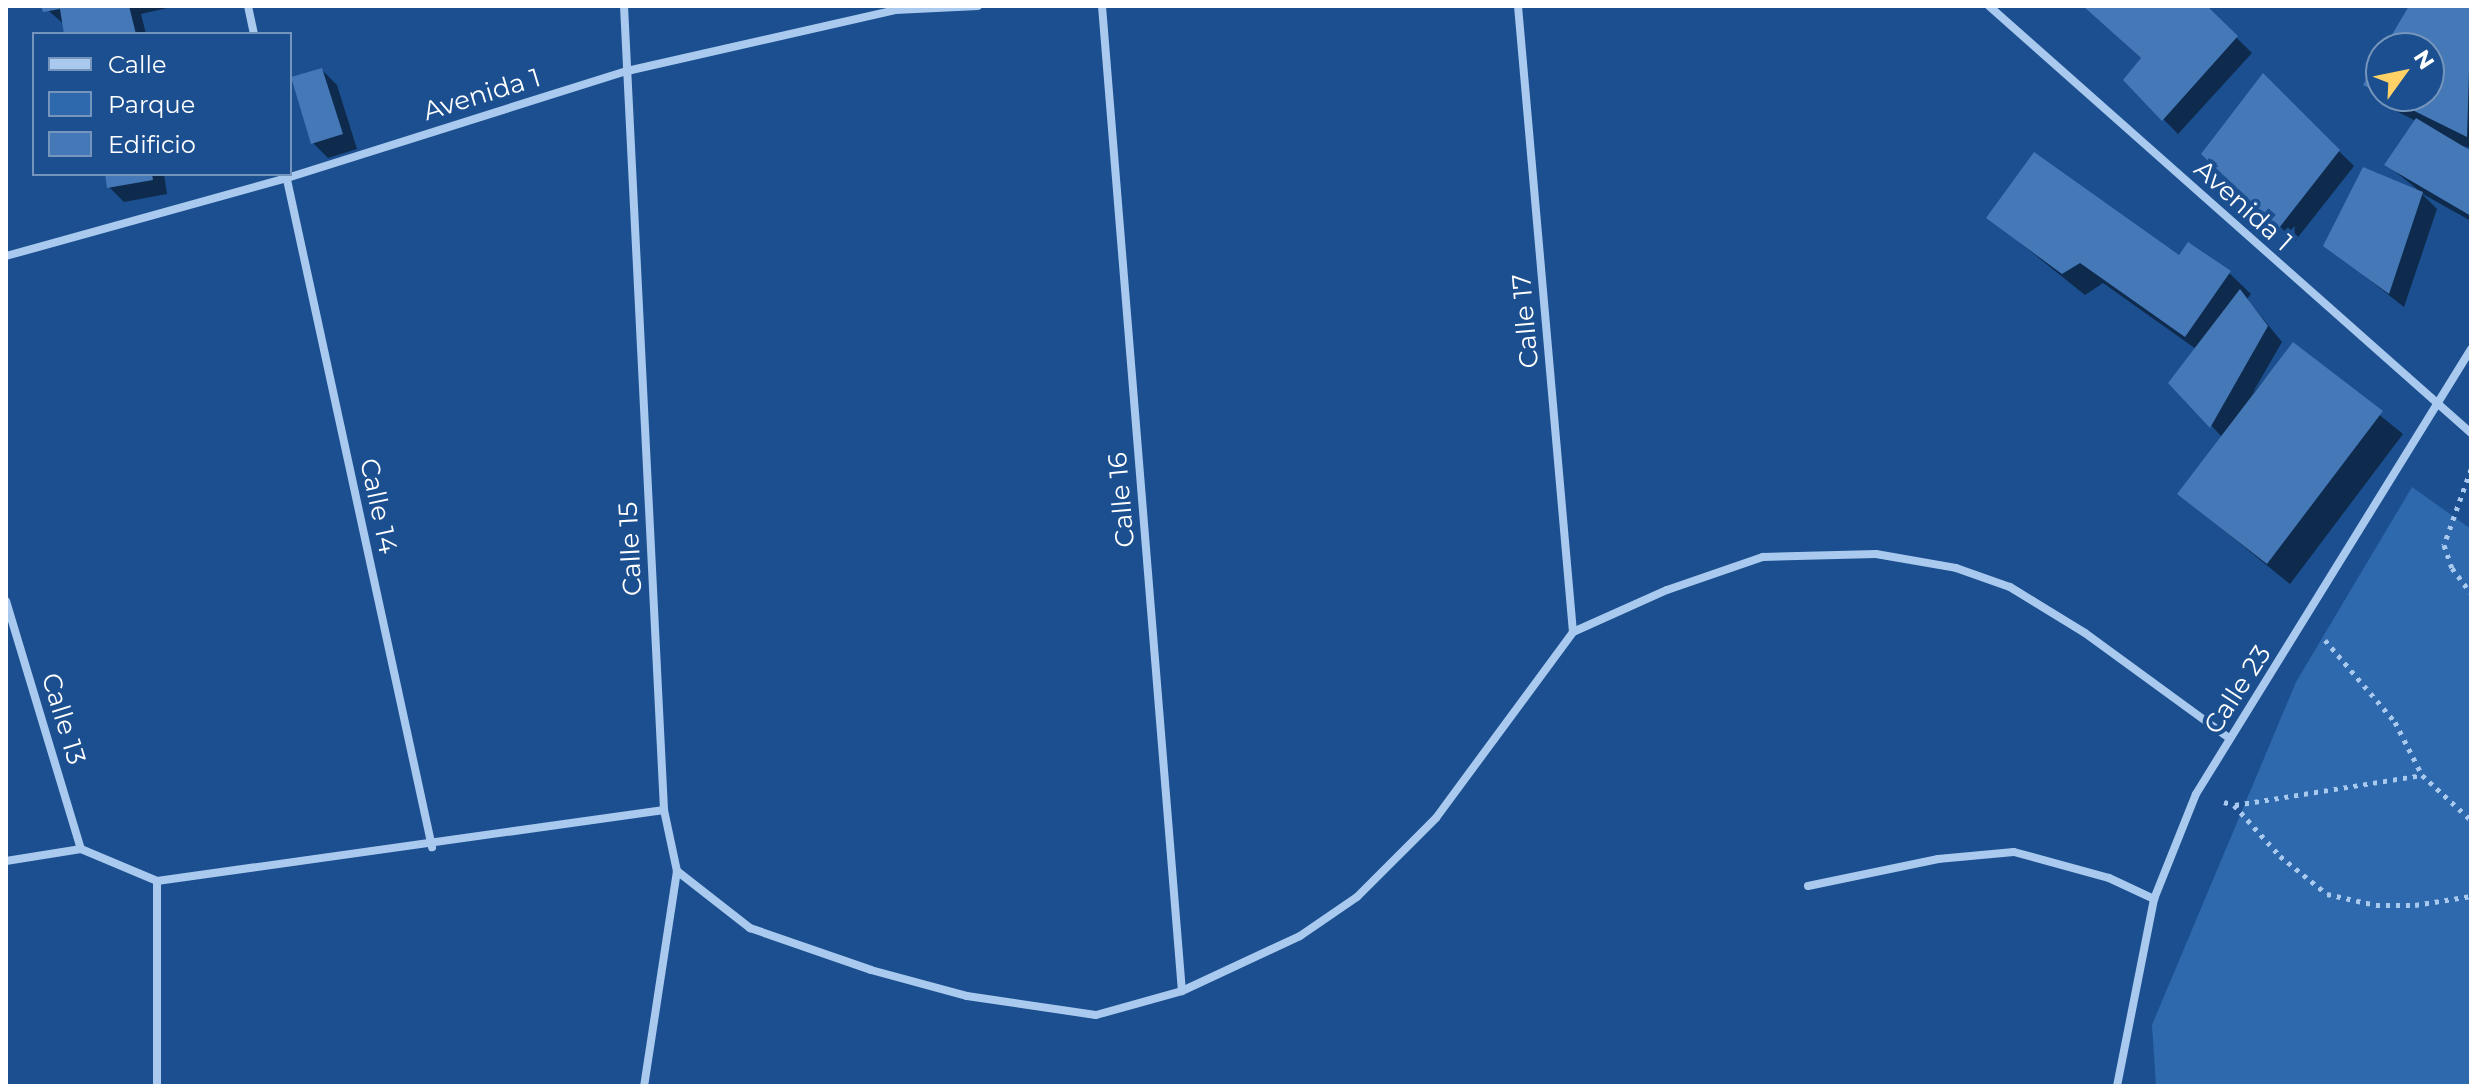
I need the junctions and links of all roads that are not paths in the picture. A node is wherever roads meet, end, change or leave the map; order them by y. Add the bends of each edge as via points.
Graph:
1 (248, 6) edge
2 (624, 6) edge
3 (978, 6) edge
4 (1102, 6) edge
5 (1518, 6) edge
6 (1989, 6) edge
7 (254, 32) edge
8 (627, 71) junction
9 (292, 174) edge
10 (286, 176) edge
11 (6, 256) edge
12 (2471, 349) edge
13 (2434, 404) junction
14 (2471, 433) edge
15 (6, 601) edge
16 (1573, 632) junction
17 (2229, 738) junction
18 (664, 810) junction
19 (432, 847) junction
20 (81, 849) junction
21 (6, 861) edge
22 (677, 871) junction
23 (157, 881) junction
24 (1808, 886) dead end
25 (2154, 899) junction
26 (1182, 991) junction
27 (157, 1086) edge
28 (644, 1086) edge
29 (2117, 1086) edge

1 - 7 street
2 - 8 street, Calle 15
3 - 8 street, Avenida 1 via 895,10
4 - 26 street, Calle 16
5 - 16 street, Calle 17
6 - 13 street, Avenida 1
8 - 9 street, Avenida 1
8 - 18 street, Calle 15
10 - 11 street, Avenida 1
10 - 19 street, Calle 14
12 - 13 street, Calle 23
13 - 14 street, Avenida 1
13 - 17 street, Calle 23
15 - 20 street, Calle 13
16 - 17 street via 1667,590 1763,557 1876,554 1956,568 2010,587 2085,633
16 - 26 street via 1436,818 1357,897 1300,936
17 - 25 street, Calle 23 via 2196,794
18 - 19 street
18 - 22 street, Calle 15
19 - 23 street
20 - 21 street
20 - 23 street
22 - 26 street via 750,928 967,996 1096,1015
22 - 28 street, Calle 15
23 - 27 street
24 - 25 street via 1938,859 2014,852 2109,878
25 - 29 street, Calle 23

